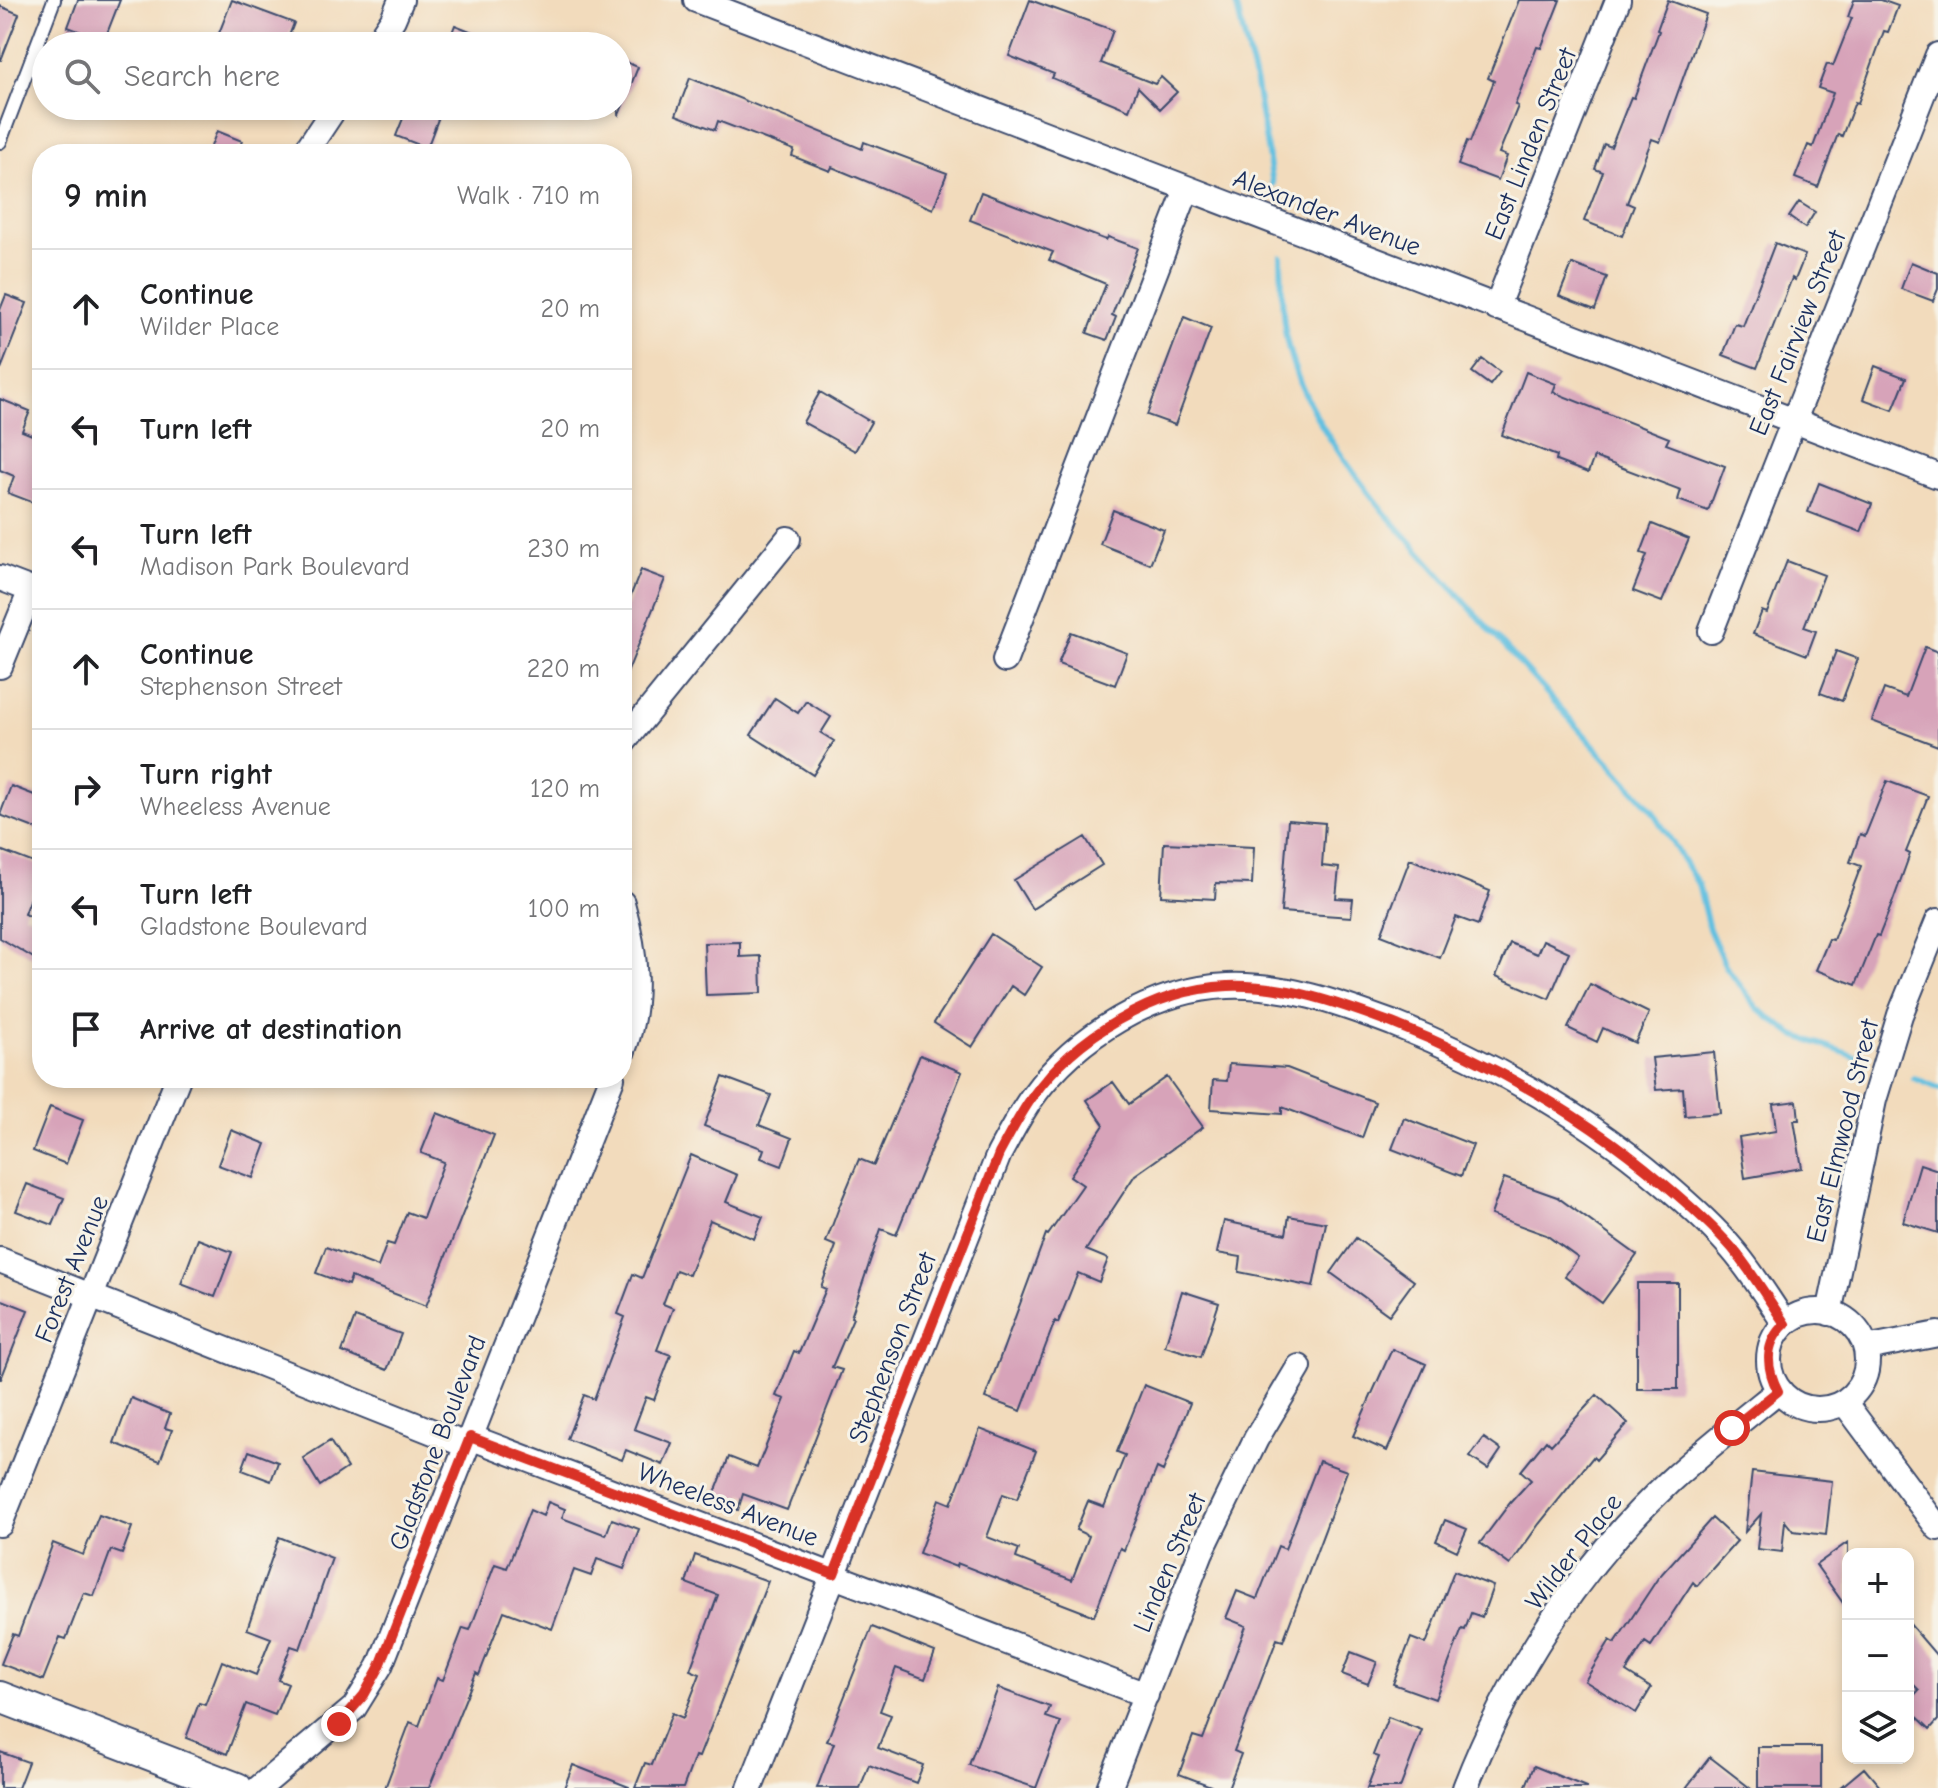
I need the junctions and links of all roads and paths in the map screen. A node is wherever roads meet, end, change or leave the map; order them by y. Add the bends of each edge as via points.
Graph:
1 (54, 0) edge
2 (401, 0) edge
3 (696, 0) edge
4 (1618, 0) edge
5 (42, 32) edge
6 (384, 32) edge
7 (1938, 55) edge
8 (32, 58) edge
9 (327, 120) edge
10 (0, 142) edge
11 (311, 144) edge
12 (1187, 189) junction
13 (1496, 308) junction
14 (1794, 421) junction
15 (1938, 476) edge
16 (788, 539) dead end
17 (0, 578) edge
18 (32, 589) edge
19 (32, 603) edge
20 (1711, 631) dead end
21 (1005, 660) dead end
22 (0, 666) edge
23 (632, 732) edge
24 (1938, 921) edge
25 (632, 938) edge
26 (632, 1021) edge
27 (174, 1088) edge
28 (608, 1088) edge
29 (0, 1260) edge
30 (92, 1297) junction
31 (1829, 1313) junction
32 (1785, 1324) junction
33 (1938, 1334) edge
34 (1866, 1348) junction
35 (1299, 1367) dead end
36 (1778, 1391) junction
37 (1844, 1402) junction
38 (468, 1441) junction
39 (0, 1524) edge
40 (1938, 1528) edge
41 (834, 1574) junction
42 (1146, 1695) junction
43 (0, 1697) edge
44 (237, 1788) edge
45 (259, 1788) edge
46 (750, 1788) edge
47 (1109, 1788) edge
48 (1465, 1788) edge

1 - 5 lane
2 - 6 street
3 - 12 street, Alexander Avenue
4 - 13 street, East Linden Street
7 - 14 street, East Fairview Street
8 - 10 lane
9 - 11 street
12 - 13 street, Alexander Avenue
12 - 21 street
13 - 14 street, Alexander Avenue
14 - 15 street, Alexander Avenue
14 - 20 street, East Fairview Street
16 - 23 street
17 - 18 street
19 - 22 street
24 - 31 street, East Elmwood Street via 1900,1015 1874,1100
25 - 26 street
27 - 30 street, Forest Avenue
28 - 38 street, Gladstone Boulevard
29 - 30 street, Wheeless Avenue
30 - 38 street, Wheeless Avenue
30 - 39 street, Forest Avenue
31 - 32 street via 1805,1312
31 - 34 street via 1855,1327
32 - 36 street via 1770,1345 1768,1363
32 - 41 street, Stephenson Street via 1732,1249 1690,1206 1582,1121 1477,1060 1305,993 1226,986 1175,997 1135,1011 1097,1033 1063,1061 1021,1113 999,1154
33 - 34 street
34 - 37 street via 1865,1376
35 - 42 street, Linden Street via 1213,1526
36 - 37 street via 1813,1410
36 - 48 street, Wilder Place via 1671,1480 1599,1557 1507,1696
37 - 40 street
38 - 41 street, Wheeless Avenue
38 - 45 street, Gladstone Boulevard via 364,1695 339,1724
41 - 42 street, Wheeless Avenue
41 - 46 street, Stephenson Street
42 - 47 street, Linden Street
43 - 44 street

